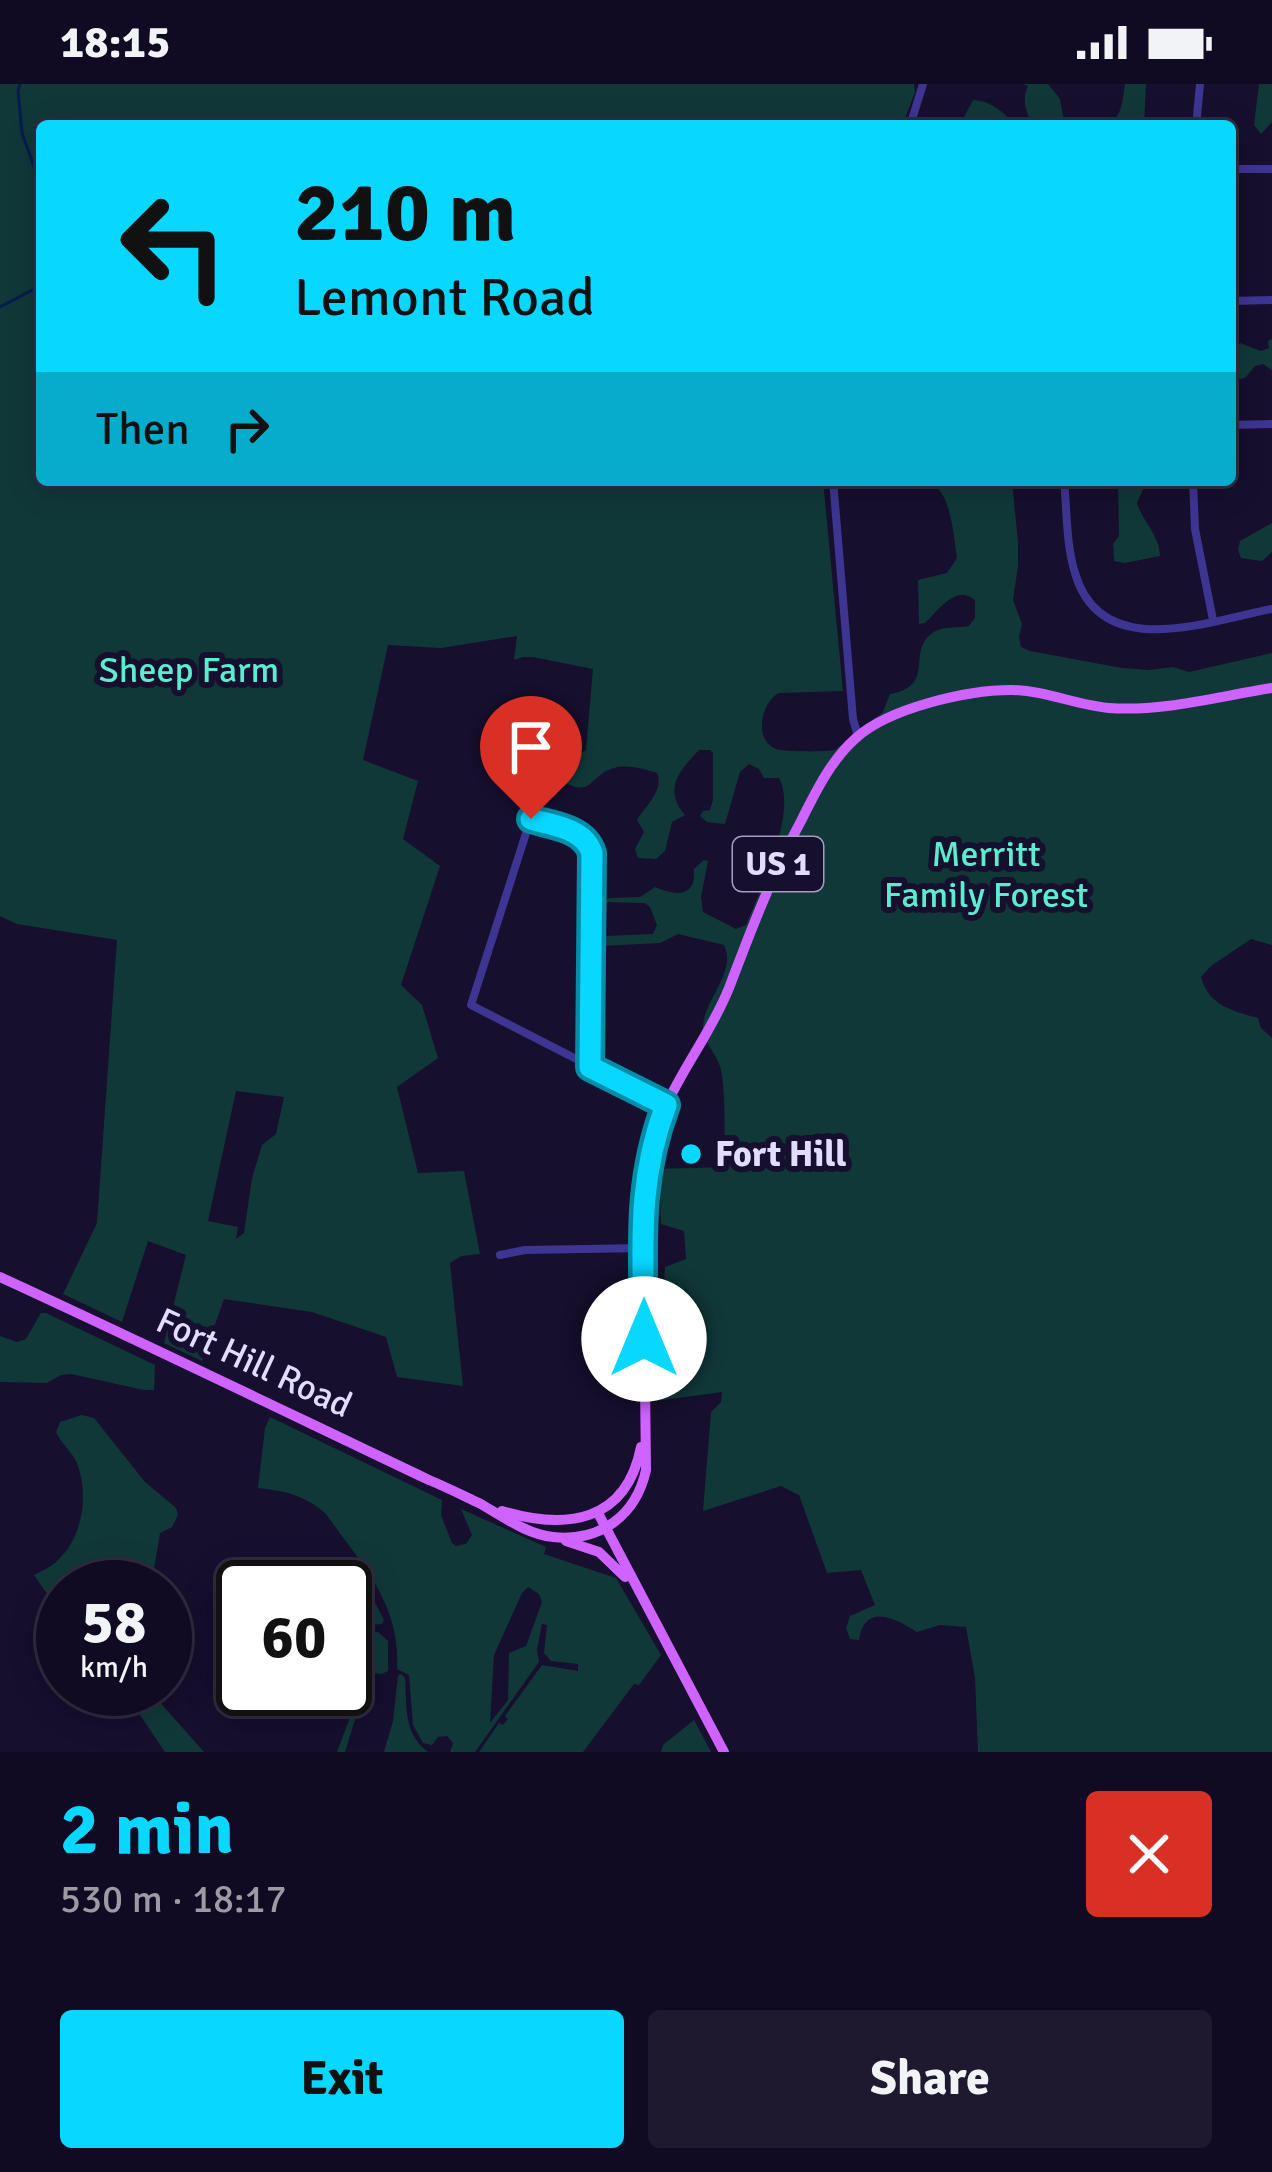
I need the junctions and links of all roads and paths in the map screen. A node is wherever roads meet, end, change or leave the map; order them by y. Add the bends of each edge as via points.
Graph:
1 (923, 84) edge
2 (1201, 84) edge
3 (912, 120) edge
4 (1197, 120) edge
5 (1236, 169) edge
6 (1272, 169) edge
7 (1272, 300) edge
8 (1236, 301) edge
9 (1236, 424) edge
10 (1272, 424) edge
11 (833, 486) edge
12 (1065, 486) edge
13 (1193, 486) edge
14 (1272, 609) edge
15 (1213, 620) junction
16 (1272, 688) edge
17 (858, 736) junction
18 (545, 774) dead end
19 (531, 819) junction
20 (590, 1067) junction
21 (666, 1105) junction
22 (643, 1248) junction
23 (500, 1256) dead end
24 (0, 1277) edge
25 (644, 1413) junction
26 (482, 1505) junction
27 (598, 1513) junction
28 (606, 1528) junction
29 (551, 1537) junction
30 (650, 1612) junction
31 (724, 1752) edge

1 - 3 street
2 - 4 street
5 - 6 street
7 - 8 street
9 - 10 street
11 - 17 street
12 - 15 street via 1074,572 1099,612 1143,630
13 - 15 street
14 - 15 street
16 - 17 main road, US 1 via 1121,708 988,691 898,714
17 - 21 main road, US 1 via 820,784 755,915 719,1012
18 - 19 street
19 - 20 street via 581,834 592,853
19 - 20 street via 471,1006
20 - 21 street
21 - 22 main road, US 1 via 644,1184
22 - 23 street
22 - 25 main road, US 1
24 - 26 main road, Fort Hill Road
25 - 27 main road, US 1 via 634,1471
25 - 28 main road, US 1 via 642,1485
26 - 27 main road, Fort Hill Road via 545,1520
26 - 29 main road, Fort Hill Road
27 - 28 main road
28 - 29 main road
28 - 30 main road
29 - 30 main road, Fort Hill Road via 604,1556
30 - 31 main road

